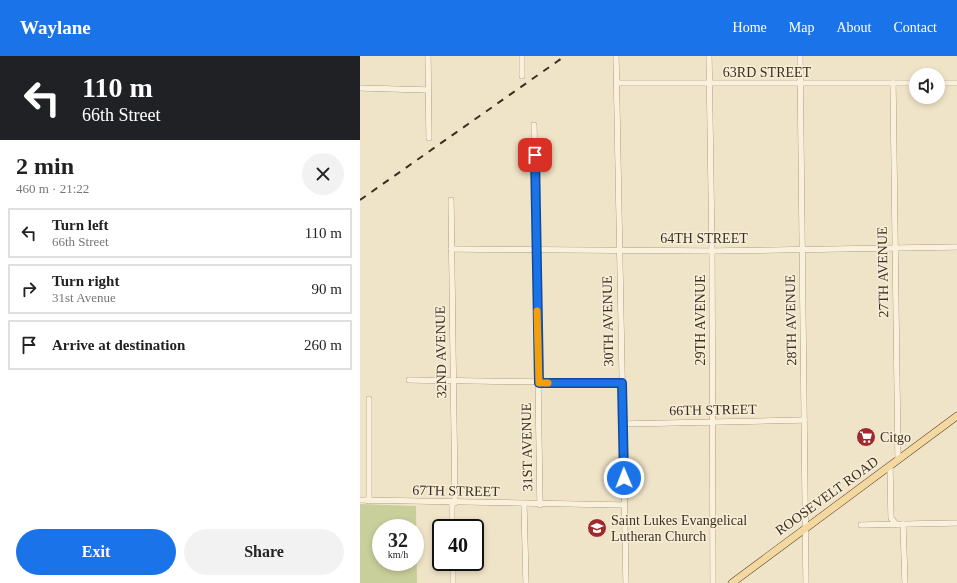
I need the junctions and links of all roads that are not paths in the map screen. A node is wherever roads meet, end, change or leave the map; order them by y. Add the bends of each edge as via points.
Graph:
1 (428, 56) edge
2 (522, 56) edge
3 (616, 56) edge
4 (709, 56) edge
5 (800, 56) edge
6 (522, 76) dead end
7 (957, 82) edge
8 (617, 83) junction
9 (893, 83) junction
10 (909, 83) edge
11 (945, 83) edge
12 (709, 84) junction
13 (800, 84) junction
14 (360, 88) edge
15 (428, 90) junction
16 (534, 125) dead end
17 (429, 138) dead end
18 (451, 200) dead end
19 (957, 247) edge
20 (895, 248) junction
21 (451, 249) junction
22 (535, 249) junction
23 (801, 249) junction
24 (619, 250) junction
25 (712, 251) junction
26 (409, 380) dead end
27 (453, 381) junction
28 (539, 383) junction
29 (622, 383) junction
30 (369, 399) dead end
31 (956, 416) edge
32 (804, 420) junction
33 (713, 422) junction
34 (623, 424) junction
35 (898, 460) junction
36 (890, 466) junction
37 (360, 500) edge
38 (369, 501) junction
39 (453, 503) junction
40 (524, 505) junction
41 (540, 505) junction
42 (624, 505) junction
43 (452, 519) edge
44 (957, 523) edge
45 (896, 524) junction
46 (904, 524) junction
47 (861, 525) dead end
48 (805, 528) junction
49 (453, 571) edge
50 (453, 583) edge
51 (526, 583) edge
52 (626, 583) edge
53 (714, 583) edge
54 (732, 583) edge
55 (806, 583) edge
56 (905, 583) edge

1 - 15 street
2 - 6 street
3 - 8 street, 30TH AVENUE
4 - 12 street, 29TH AVENUE
5 - 13 street, 28TH AVENUE
7 - 11 street
8 - 12 street, 63RD STREET
8 - 24 street, 30TH AVENUE
9 - 10 street, 63RD STREET
9 - 13 street, 63RD STREET
9 - 20 street, 27TH AVENUE
12 - 13 street, 63RD STREET
12 - 25 street, 29TH AVENUE
13 - 23 street, 28TH AVENUE
14 - 15 street
15 - 17 street
16 - 22 street, 31ST AVENUE
18 - 21 street, 32ND AVENUE
19 - 20 street, 64TH STREET
20 - 23 street, 64TH STREET
20 - 35 street, 27TH AVENUE
21 - 22 street, 64TH STREET
21 - 27 street, 32ND AVENUE
22 - 24 street, 64TH STREET
22 - 28 street, 31ST AVENUE
23 - 25 street, 64TH STREET
23 - 32 street, 28TH AVENUE
24 - 25 street, 64TH STREET
24 - 29 street, 30TH AVENUE
25 - 33 street, 29TH AVENUE
26 - 27 street
27 - 28 street
27 - 39 street, 32ND AVENUE
28 - 29 street
28 - 41 street, 31ST AVENUE
29 - 34 street, 30TH AVENUE
30 - 38 street
31 - 35 main road, ROOSEVELT ROAD
32 - 33 street, 66TH STREET
32 - 48 street, 28TH AVENUE
33 - 34 street, 66TH STREET
33 - 53 street, 29TH AVENUE
34 - 42 street, 30TH AVENUE
35 - 36 main road, ROOSEVELT ROAD
36 - 45 street via 891,518
36 - 48 main road, ROOSEVELT ROAD
37 - 38 street, 67TH STREET
38 - 39 street, 67TH STREET
39 - 40 street, 67TH STREET
39 - 43 street, 32ND AVENUE
40 - 41 street, 67TH STREET
40 - 51 street, 31ST AVENUE
41 - 42 street, 67TH STREET
42 - 52 street, 30TH AVENUE
44 - 46 street
45 - 46 street
45 - 47 street
46 - 56 street
48 - 54 main road, ROOSEVELT ROAD
48 - 55 street, 28TH AVENUE
49 - 50 street

